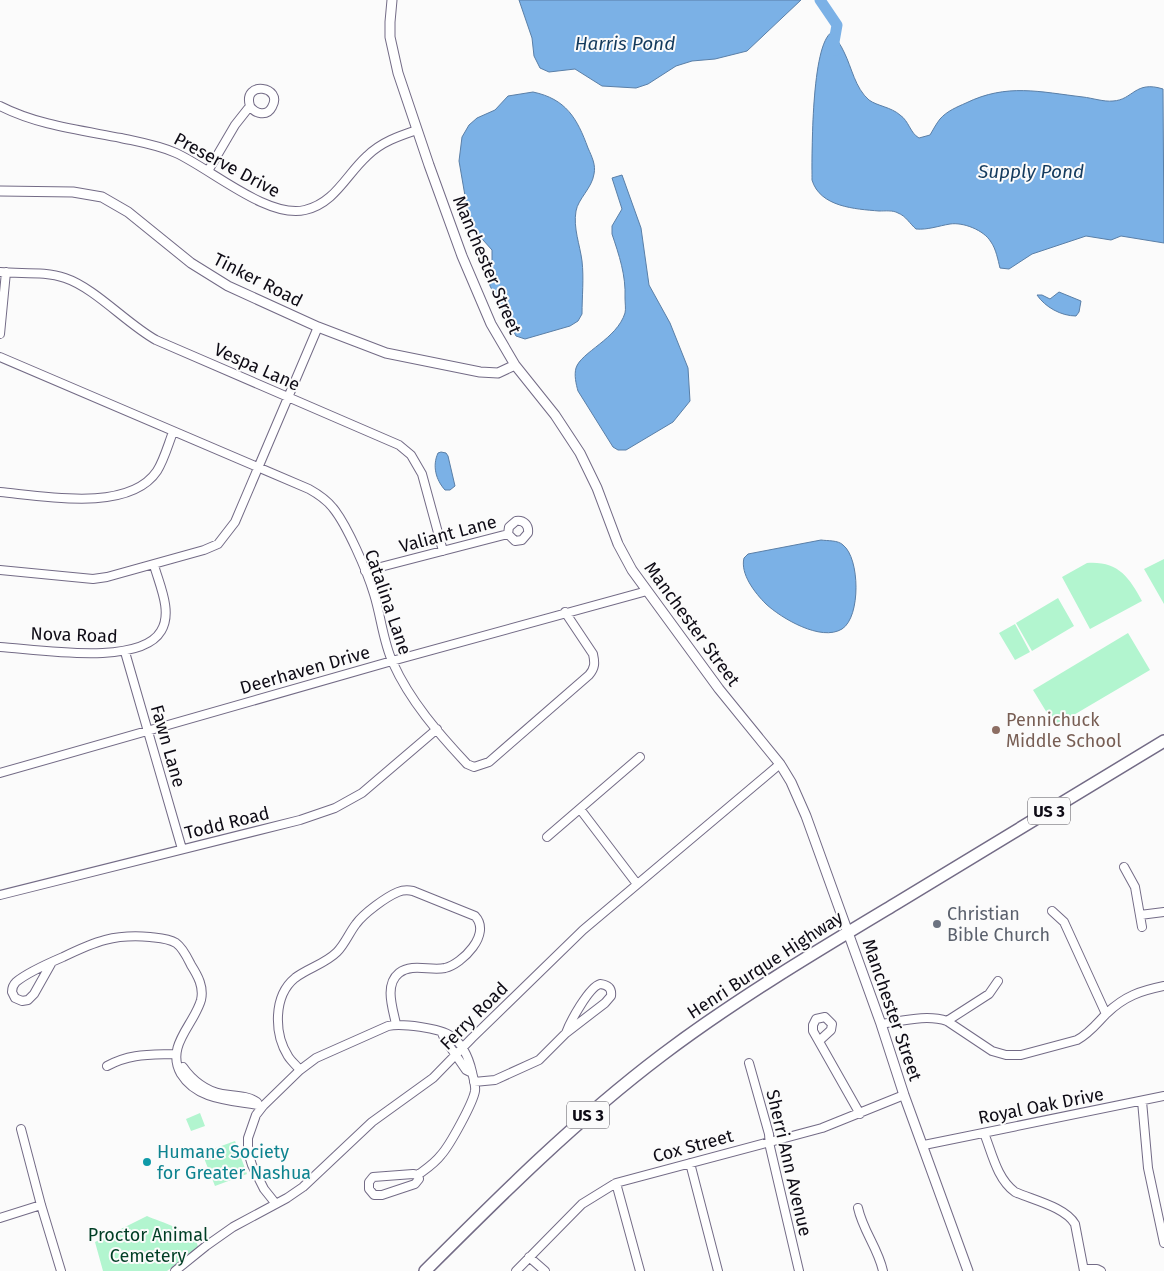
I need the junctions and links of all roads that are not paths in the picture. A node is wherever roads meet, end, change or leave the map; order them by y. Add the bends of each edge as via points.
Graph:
1 (392, 0) edge
2 (0, 106) edge
3 (250, 106) dead end
4 (417, 130) junction
5 (208, 171) junction
6 (0, 191) edge
7 (3, 272) edge
8 (318, 327) junction
9 (0, 334) edge
10 (0, 357) edge
11 (515, 365) junction
12 (288, 398) junction
13 (173, 432) junction
14 (257, 468) junction
15 (0, 492) edge
16 (508, 534) dead end
17 (443, 551) junction
18 (154, 565) junction
19 (0, 570) edge
20 (365, 571) junction
21 (647, 590) junction
22 (565, 612) junction
23 (0, 647) edge
24 (125, 652) junction
25 (392, 661) junction
26 (437, 729) junction
27 (148, 730) junction
28 (1164, 741) edge
29 (640, 757) dead end
30 (780, 764) junction
31 (0, 773) edge
32 (580, 809) junction
33 (547, 836) dead end
34 (182, 849) junction
35 (1124, 866) dead end
36 (637, 884) junction
37 (0, 895) edge
38 (1052, 911) dead end
39 (1164, 912) edge
40 (1140, 915) junction
41 (1142, 928) dead end
42 (847, 933) junction
43 (52, 962) junction
44 (998, 982) dead end
45 (1164, 986) edge
46 (1106, 1014) junction
47 (947, 1021) junction
48 (396, 1024) junction
49 (881, 1024) junction
50 (442, 1033) junction
51 (566, 1034) junction
52 (819, 1041) dead end
53 (462, 1048) junction
54 (176, 1054) junction
55 (456, 1055) junction
56 (749, 1063) dead end
57 (107, 1066) dead end
58 (300, 1070) junction
59 (472, 1073) junction
60 (474, 1082) junction
61 (904, 1095) junction
62 (1164, 1096) edge
63 (1142, 1101) junction
64 (263, 1106) junction
65 (860, 1114) junction
66 (21, 1129) dead end
67 (984, 1132) junction
68 (769, 1141) junction
69 (924, 1145) junction
70 (690, 1163) junction
71 (418, 1175) junction
72 (616, 1183) junction
73 (41, 1205) junction
74 (272, 1206) junction
75 (858, 1208) dead end
76 (0, 1218) edge
77 (1164, 1243) edge
78 (530, 1257) junction
79 (1084, 1270) edge
80 (61, 1271) edge
81 (175, 1271) edge
82 (425, 1271) edge
83 (516, 1271) edge
84 (545, 1271) edge
85 (640, 1271) edge
86 (718, 1271) edge
87 (799, 1271) edge
88 (883, 1271) edge
89 (968, 1271) edge
90 (1101, 1271) edge

1 - 4 street, Manchester Street via 390,22 394,58
2 - 5 street, Preserve Drive via 39,121 161,147
3 - 5 street
4 - 5 street, Preserve Drive via 379,146 365,157 329,199 304,210 290,211 268,206
4 - 11 street, Manchester Street via 479,297
6 - 8 street, Tinker Road via 73,192 102,197 128,212 209,275
7 - 9 street
7 - 12 street, Vespa Lane via 65,278 156,340
8 - 11 street, Tinker Road via 386,353 480,372 498,372
8 - 12 street
10 - 13 street, Catalina Lane
11 - 21 street, Manchester Street via 576,446 594,480 623,554
12 - 14 street
12 - 17 street, Vespa Lane via 393,442 411,455 422,474
13 - 14 street, Catalina Lane
13 - 15 street via 157,471 135,489 107,497 85,498
14 - 18 street via 235,522 218,544
14 - 20 street, Catalina Lane via 309,489 333,507
16 - 17 street, Valiant Lane
17 - 20 street, Valiant Lane
18 - 19 street via 93,578
18 - 24 street, Nova Road via 166,606 161,632 150,642
20 - 25 street, Catalina Lane
21 - 22 street, Deerhaven Drive
21 - 30 street, Manchester Street via 719,689
22 - 25 street, Deerhaven Drive
22 - 26 street, Catalina Lane via 593,654 594,669 589,675 482,766 467,764
23 - 24 street, Nova Road via 94,654
24 - 27 street, Fawn Lane
25 - 26 street, Catalina Lane via 410,697
25 - 27 street, Deerhaven Drive
26 - 34 street, Todd Road via 362,793 336,808
27 - 31 street, Deerhaven Drive
27 - 34 street, Fawn Lane
28 - 42 main road, Henri Burque Highway / US 3
29 - 32 street
30 - 36 street, Ferry Road
30 - 42 street, Manchester Street via 806,816
32 - 33 street
32 - 36 street
34 - 37 street, Todd Road
35 - 40 street via 1135,887
36 - 53 street, Ferry Road via 583,930
38 - 46 street via 1064,922
39 - 40 street
40 - 41 street
42 - 49 street, Manchester Street
42 - 82 main road, Henri Burque Highway / US 3 via 721,1014 625,1084 557,1141
43 - 43 street via 16,982 12,992 15,998 25,1001 31,998
43 - 54 street via 109,938 141,936 176,943 202,988 201,1000
44 - 47 street via 989,994
45 - 46 street via 1129,996
46 - 47 street via 1078,1040 1013,1056 992,1051
47 - 49 street via 926,1018
48 - 50 street
48 - 58 street via 334,1049
48 - 58 street via 391,989 399,973 416,968 440,969 454,964 476,942 480,929 475,916 406,890 365,914 338,951 286,986 279,1006 280,1036 288,1057
49 - 61 street, Manchester Street
50 - 53 street via 450,1035
50 - 55 street
51 - 51 street via 609,998 608,986 598,984 593,988
51 - 60 street via 531,1064 495,1080
52 - 65 street
53 - 55 street, Ferry Road
53 - 59 street
54 - 57 street via 131,1056
54 - 64 street via 181,1074 202,1092 215,1098
55 - 59 street
55 - 74 street, Ferry Road via 433,1078 372,1122 303,1187
56 - 68 street, Sherri Ann Avenue
58 - 64 street
59 - 60 street
60 - 71 street via 472,1100 445,1151
61 - 65 street, Cox Street
61 - 69 street, Manchester Street
62 - 63 street, Royal Oak Drive
63 - 67 street, Royal Oak Drive
63 - 77 street via 1148,1168
64 - 74 street via 252,1124 247,1145 249,1158
65 - 68 street, Cox Street via 822,1128
66 - 73 street
67 - 69 street, Royal Oak Drive
67 - 79 street via 1001,1177 1010,1188 1071,1218
68 - 70 street, Cox Street
68 - 87 street, Sherri Ann Avenue
69 - 89 street, Manchester Street
70 - 72 street, Cox Street
70 - 86 street
71 - 71 street via 376,1176 370,1179 368,1189 374,1195 382,1195 415,1184
72 - 78 street, Cox Street via 582,1204
72 - 85 street
73 - 76 street
73 - 80 street
74 - 81 street, Ferry Road via 233,1227
75 - 88 street
78 - 83 street, Cox Street
78 - 84 street
79 - 90 street

